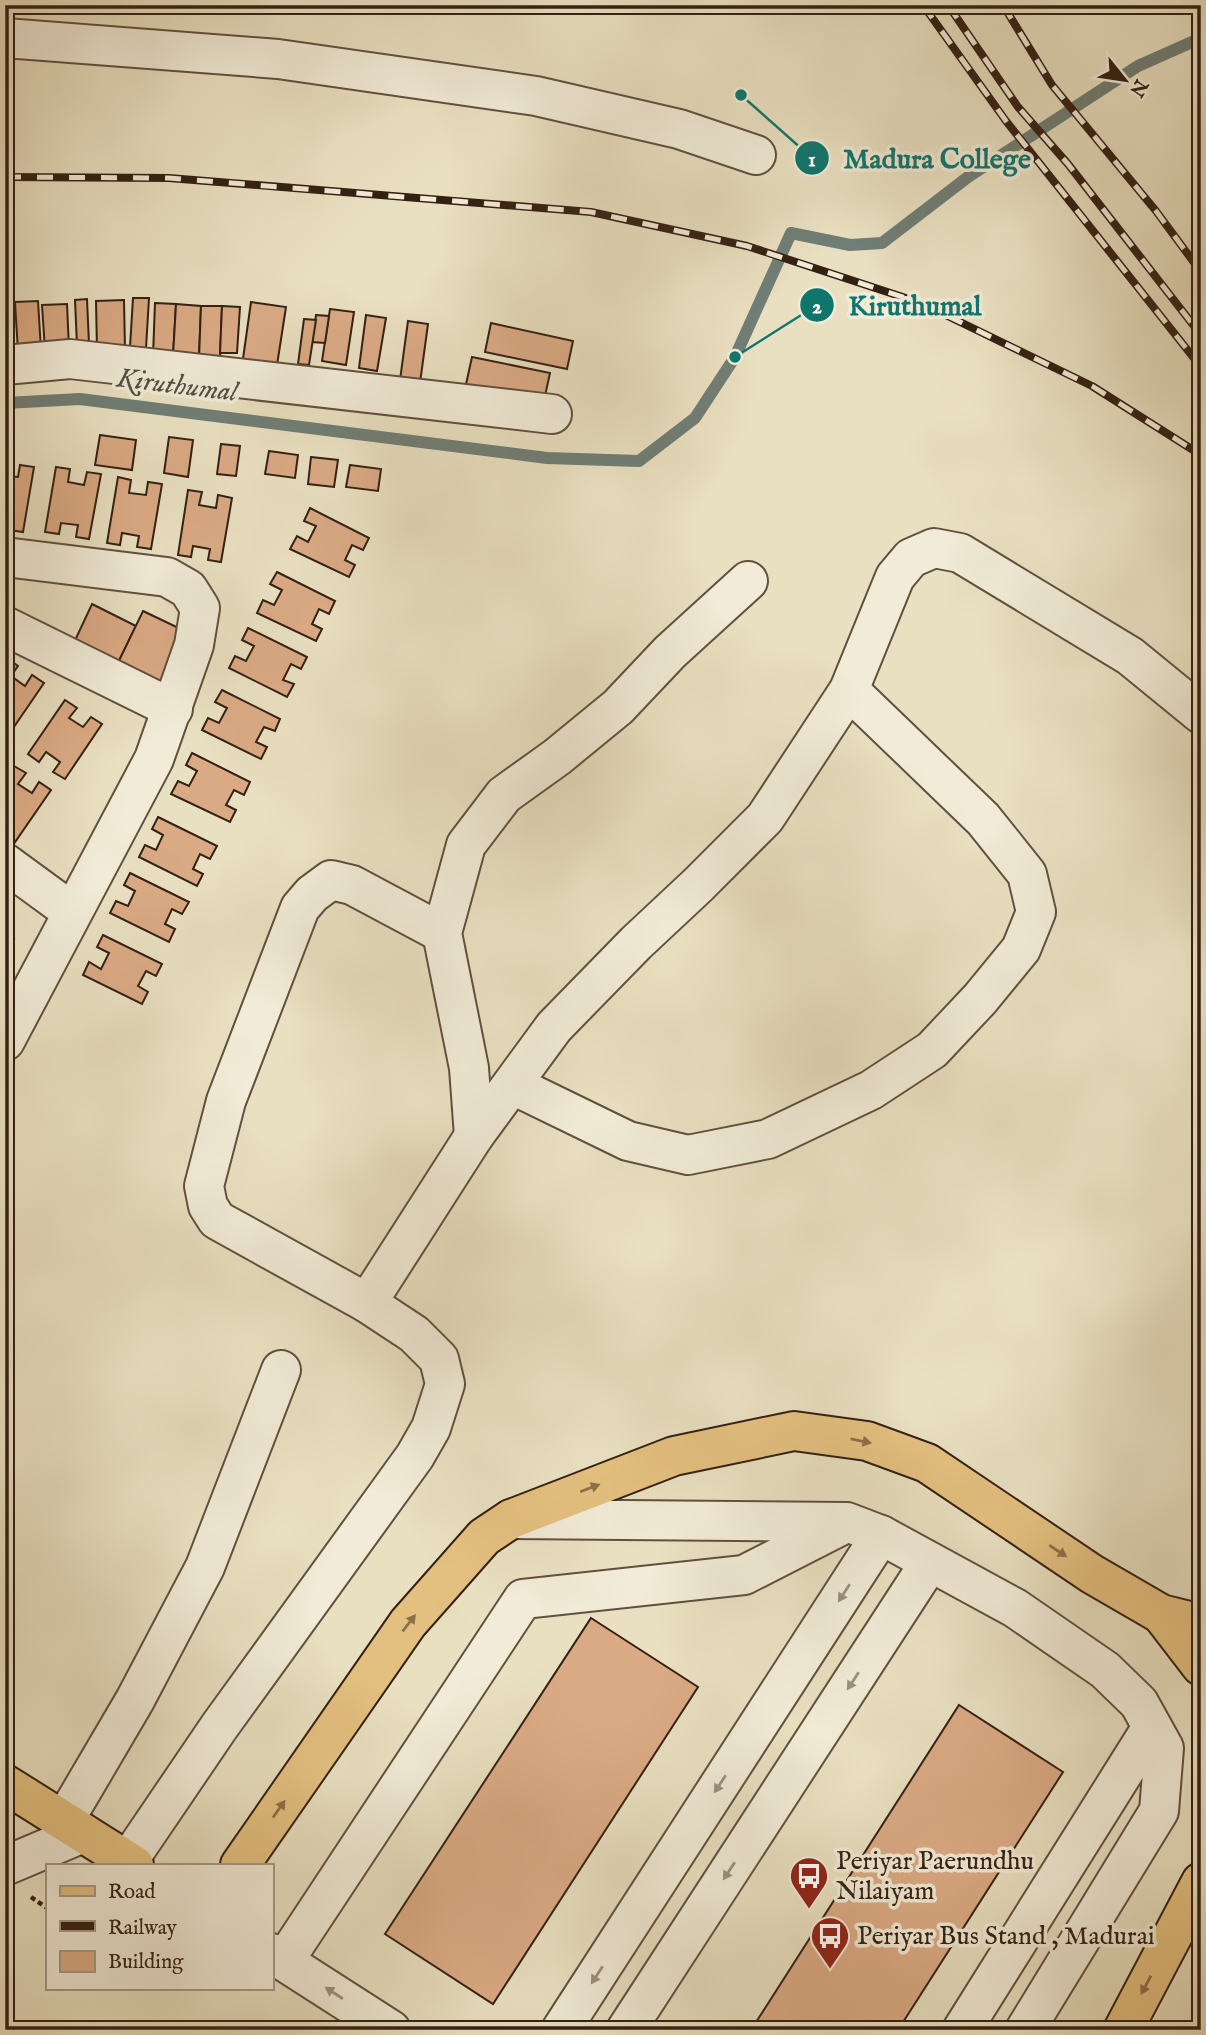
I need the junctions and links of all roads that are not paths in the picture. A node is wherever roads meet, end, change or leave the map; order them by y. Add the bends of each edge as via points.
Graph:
1 (5, 38) edge
2 (756, 155) dead end
3 (5, 365) edge
4 (552, 414) dead end
5 (5, 557) edge
6 (748, 581) dead end
7 (5, 626) edge
8 (849, 691) junction
9 (173, 709) junction
10 (1201, 715) edge
11 (5, 863) edge
12 (72, 912) junction
13 (442, 933) junction
14 (5, 1041) edge
15 (513, 1085) junction
16 (474, 1136) junction
17 (367, 1303) junction
18 (281, 1370) dead end
19 (511, 1519) junction
20 (864, 1529) junction
21 (930, 1562) junction
22 (1161, 1614) junction
23 (1201, 1624) edge
24 (1201, 1666) edge
25 (1152, 1727) junction
26 (5, 1784) edge
27 (74, 1827) junction
28 (131, 1863) edge
29 (241, 1864) edge
30 (5, 1866) edge
31 (1201, 1882) edge
32 (278, 1957) edge
33 (391, 2030) edge
34 (561, 2030) edge
35 (626, 2030) edge
36 (962, 2030) edge
37 (1025, 2030) edge
38 (1123, 2030) edge

1 - 2 street via 278,59 536,96 679,129
3 - 4 street via 70,359
5 - 9 street via 166,577 188,589 200,608 194,645
6 - 13 street via 618,707 504,795 466,845
7 - 9 street
8 - 10 street via 894,577 911,558 934,548 960,553 1130,656
8 - 15 street via 765,818 554,1027
8 - 15 street via 983,819 1027,874 1036,912 1021,949 980,999 932,1050 871,1090 768,1139 688,1155 628,1141
9 - 12 street via 154,759
11 - 12 street
12 - 14 street
13 - 16 street via 469,1068
13 - 17 street via 352,885 331,880 312,894 300,908 226,1101 204,1186 208,1206 218,1220
15 - 16 street
16 - 17 street
17 - 28 street via 414,1334 439,1359 445,1384 431,1428 219,1727
18 - 27 street via 205,1567
19 - 20 street
19 -> 22 main road via 674,1456 794,1431 867,1441 927,1463 1092,1574
29 -> 19 main road via 408,1623 484,1536
20 - 21 street
20 - 32 street via 744,1575 523,1599
20 -> 34 street
21 - 25 street via 1015,1608 1105,1670 1139,1703
21 -> 35 street
22 - 23 main road
22 - 24 main road
25 - 36 street
25 - 37 street via 1164,1748 1159,1811
26 - 27 main road
27 - 28 main road
27 - 30 street
31 -> 38 main road
33 -> 32 street

